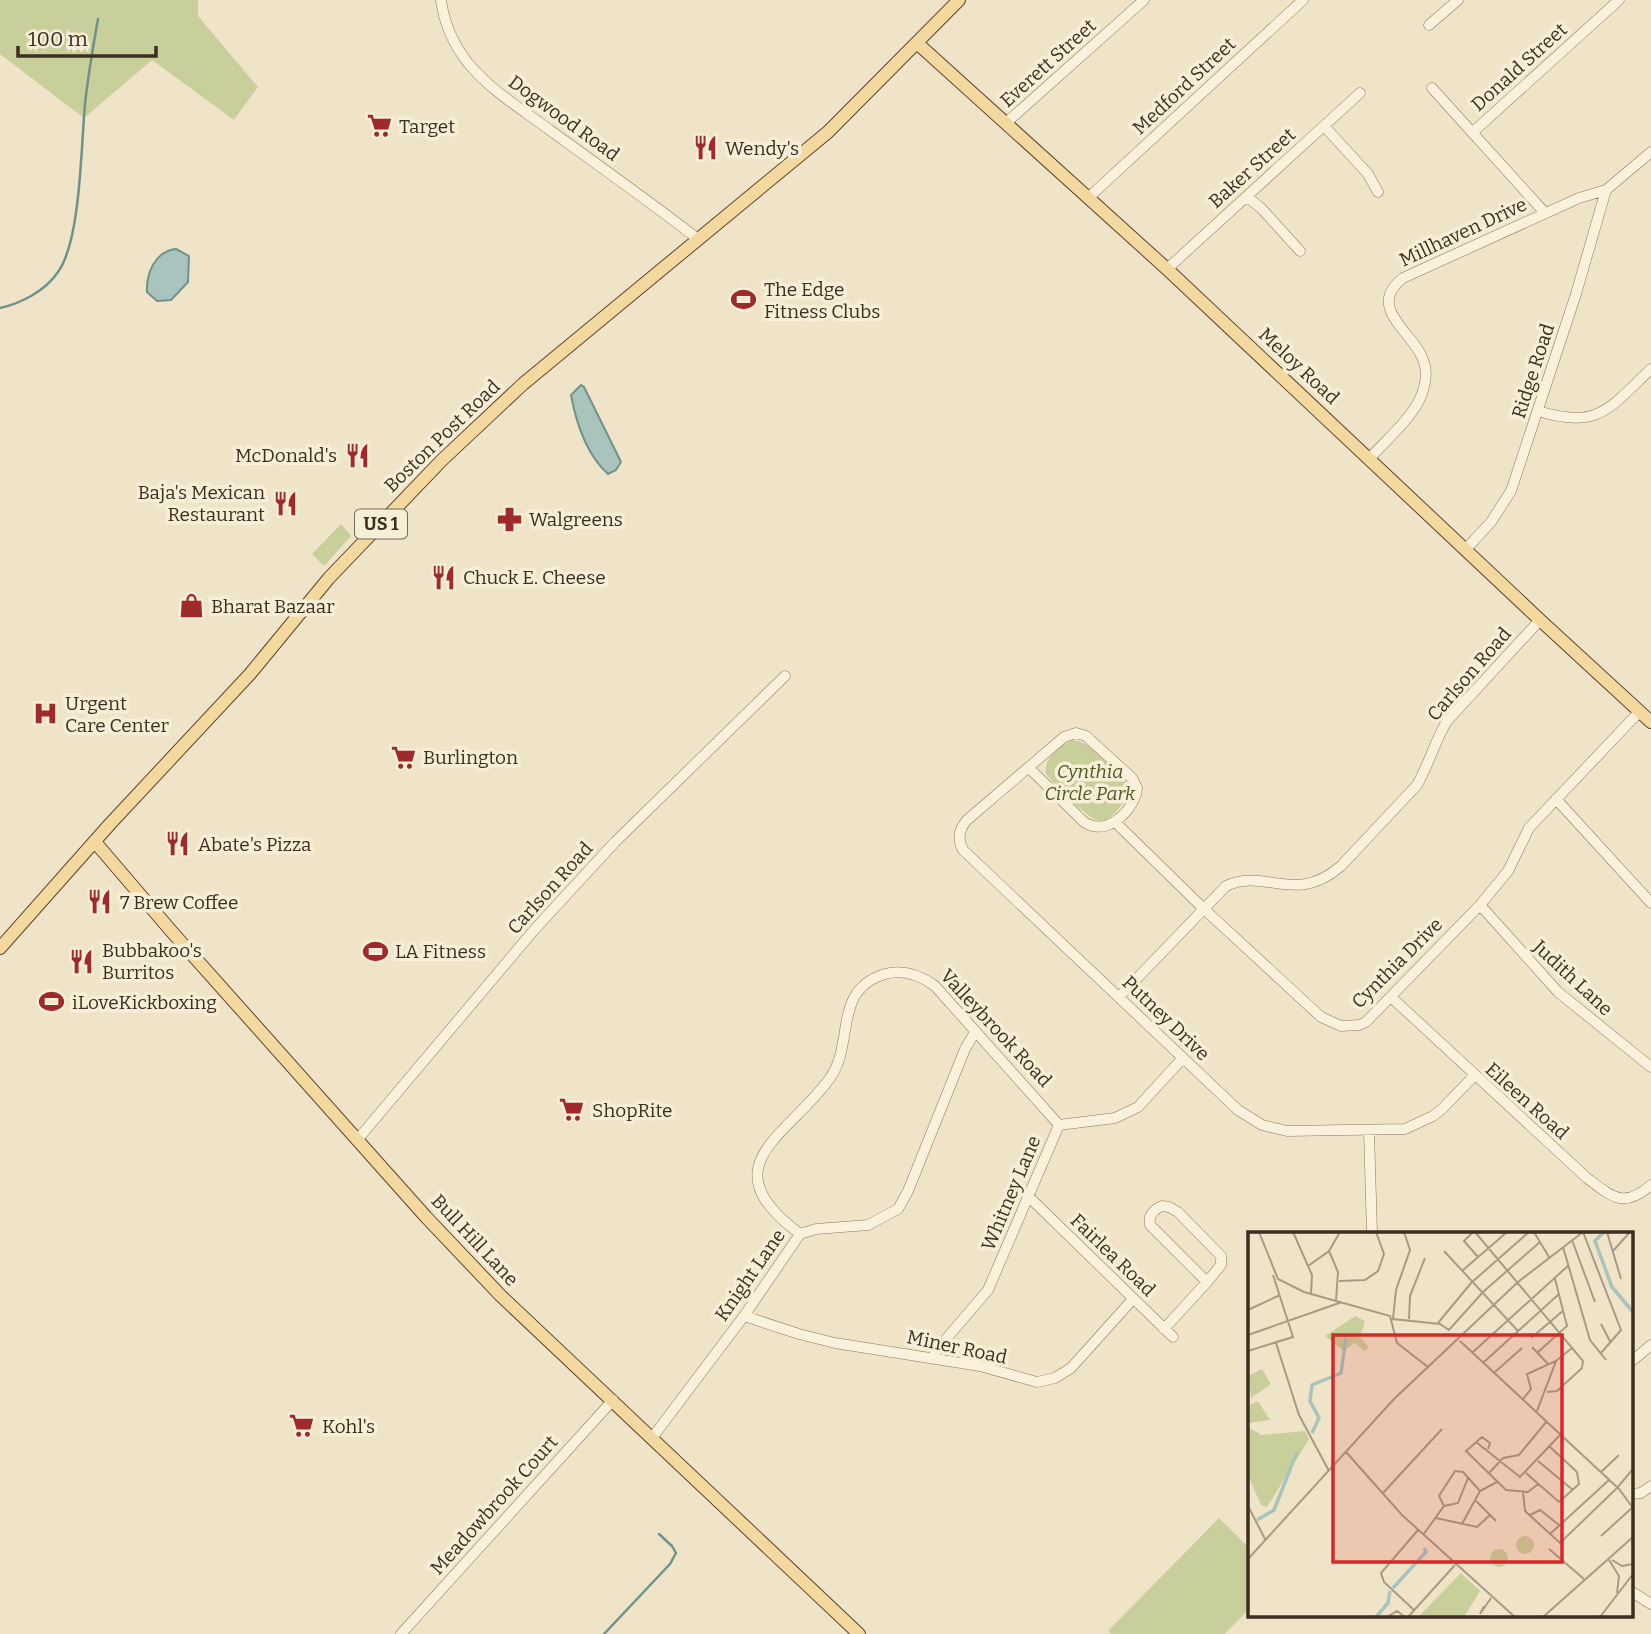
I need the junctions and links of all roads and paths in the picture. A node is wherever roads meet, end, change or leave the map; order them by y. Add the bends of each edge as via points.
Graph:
1 (441, 0) edge
2 (959, 0) edge
3 (1144, 0) edge
4 (1303, 0) edge
5 (1458, 0) edge
6 (1619, 0) edge
7 (1429, 25) dead end
8 (917, 43) junction
9 (1432, 88) dead end
10 (1360, 93) dead end
11 (1006, 123) junction
12 (1324, 126) junction
13 (1473, 132) junction
14 (1651, 152) edge
15 (1606, 190) junction
16 (1378, 192) dead end
17 (1247, 197) junction
18 (1088, 198) junction
19 (1545, 213) junction
20 (698, 239) junction
21 (1300, 251) dead end
22 (1167, 269) junction
23 (1651, 369) edge
24 (1538, 411) junction
25 (1369, 459) junction
26 (1466, 549) junction
27 (1540, 620) junction
28 (785, 676) dead end
29 (1640, 711) junction
30 (1651, 722) edge
31 (1028, 768) junction
32 (1556, 799) junction
33 (1115, 822) junction
34 (95, 842) junction
35 (1651, 903) edge
36 (1480, 905) junction
37 (1203, 909) junction
38 (0, 948) edge
39 (1119, 997) junction
40 (1391, 997) junction
41 (975, 1032) junction
42 (1182, 1059) junction
43 (1651, 1067) edge
44 (1474, 1076) junction
45 (1059, 1125) junction
46 (1369, 1130) junction
47 (358, 1139) junction
48 (1651, 1185) edge
49 (1029, 1197) junction
50 (1372, 1232) edge
51 (800, 1234) junction
52 (1206, 1282) junction
53 (1133, 1299) junction
54 (744, 1316) junction
55 (1164, 1329) junction
56 (1173, 1337) dead end
57 (1651, 1345) edge
58 (932, 1358) junction
59 (1634, 1360) edge
60 (613, 1400) junction
61 (652, 1438) junction
62 (1651, 1486) edge
63 (1634, 1494) edge
64 (1634, 1593) edge
65 (1651, 1604) edge
66 (401, 1634) edge
67 (859, 1634) edge

1 - 20 street, Dogwood Road via 455,43 481,77
2 - 8 main road, Boston Post Road / US 1
3 - 11 street, Everett Street
4 - 18 street, Medford Street
5 - 7 street
6 - 13 street, Donald Street
8 - 11 main road, Meloy Road
8 - 20 main road, Boston Post Road / US 1 via 828,132
9 - 13 street
10 - 12 street, Baker Street
11 - 18 main road, Meloy Road
12 - 16 street via 1368,174
12 - 17 street, Baker Street
13 - 19 street
14 - 15 street, Millhaven Drive
15 - 19 street, Millhaven Drive
15 - 24 street, Ridge Road
17 - 21 street
17 - 22 street, Baker Street
18 - 22 main road, Meloy Road
19 - 25 street, Millhaven Drive via 1403,278 1395,286 1390,310 1421,354 1426,380 1416,408
20 - 34 main road, Boston Post Road / US 1 via 523,384 442,460 329,578 250,674
22 - 25 main road, Meloy Road
23 - 24 street via 1597,415 1572,420
24 - 26 street, Ridge Road via 1511,491
25 - 26 main road, Meloy Road
26 - 27 main road, Meloy Road
27 - 29 main road, Meloy Road
27 - 37 street, Carlson Road via 1447,721 1417,785 1330,876 1291,886 1234,882
28 - 47 street, Carlson Road via 615,842 534,930
29 - 30 main road, Meloy Road
29 - 32 street, Cynthia Drive
31 - 33 street via 1087,824 1101,827
31 - 33 street via 1069,734 1086,736 1136,784 1134,801
31 - 39 street, Putney Drive via 967,820 959,834 960,844
32 - 35 street
32 - 36 street, Cynthia Drive via 1529,828 1508,871
33 - 37 street, Cynthia Drive
34 - 38 main road, Boston Post Road / US 1
34 - 47 main road, Bull Hill Lane
36 - 40 street, Cynthia Drive
36 - 43 street, Judith Lane via 1558,992
37 - 39 street, Carlson Road
37 - 40 street, Cynthia Drive via 1332,1024 1359,1025
39 - 42 street, Putney Drive
40 - 44 street, Eileen Road
41 - 45 street, Valleybrook Road
41 - 51 street, Knight Lane via 898,1209 868,1225
41 - 51 street, Valleybrook Road via 923,977 891,973 857,992 833,1074 769,1143 760,1163 759,1189 766,1203
42 - 45 street, Whitney Lane via 1138,1107 1115,1118
42 - 46 street, Putney Drive via 1238,1110 1262,1125 1296,1132
44 - 46 street, Putney Drive via 1442,1109 1418,1124 1399,1130
44 - 48 street, Eileen Road via 1610,1195 1628,1200
45 - 49 street, Whitney Lane
46 - 50 street
47 - 60 main road, Bull Hill Lane via 501,1296
49 - 53 street, Fairlea Road
49 - 58 street, Whitney Lane via 988,1290
51 - 54 street, Knight Lane
52 - 52 street via 1154,1231 1149,1219 1157,1208 1178,1212 1222,1256 1221,1265
52 - 55 street
53 - 55 street, Fairlea Road
53 - 58 street, Miner Road via 1071,1368 1046,1381
54 - 58 street, Miner Road via 835,1343
54 - 61 street, Knight Lane
55 - 56 street, Fairlea Road
57 - 59 street
60 - 61 main road, Bull Hill Lane
60 - 66 street, Meadowbrook Court
61 - 67 main road, Bull Hill Lane
62 - 63 street
64 - 65 street

